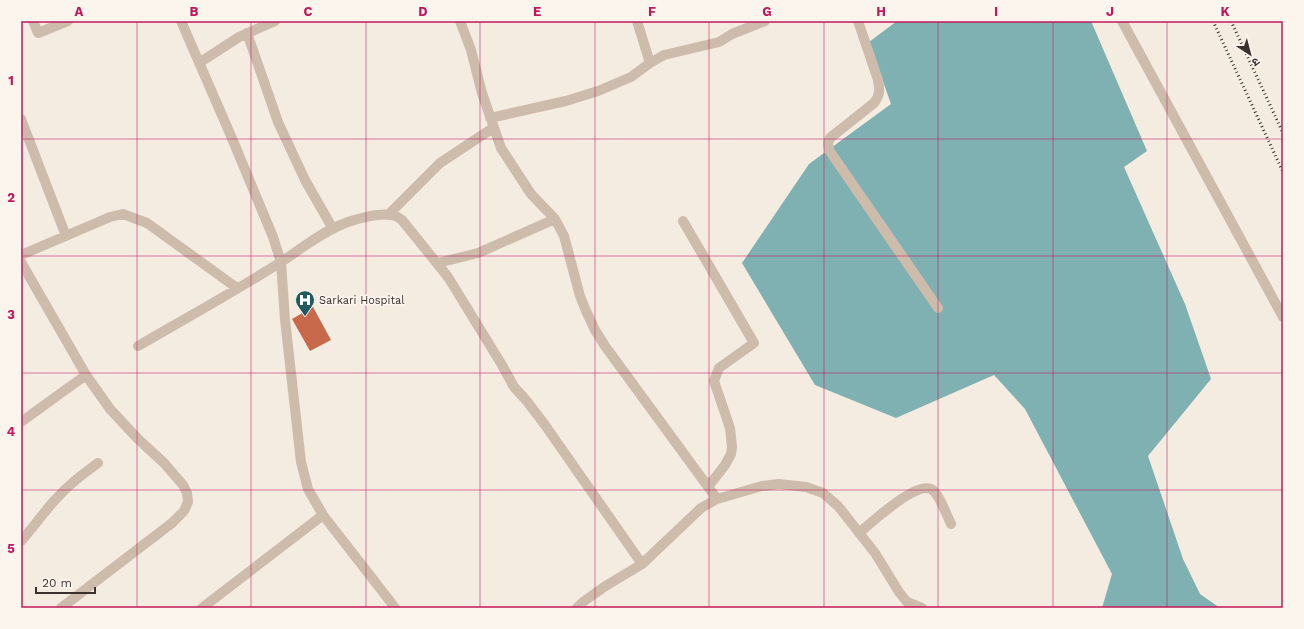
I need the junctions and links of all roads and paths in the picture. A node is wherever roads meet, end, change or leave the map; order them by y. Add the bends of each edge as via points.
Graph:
1 (33, 21) edge
2 (68, 21) edge
3 (180, 21) edge
4 (275, 21) edge
5 (460, 21) edge
6 (637, 21) edge
7 (765, 21) edge
8 (858, 21) edge
9 (1122, 21) edge
10 (246, 33) junction
11 (199, 63) junction
12 (650, 63) junction
13 (490, 118) junction
14 (21, 119) edge
15 (493, 128) junction
16 (389, 214) junction
17 (555, 219) junction
18 (683, 221) dead end
19 (333, 229) junction
20 (66, 236) junction
21 (21, 255) edge
22 (281, 262) junction
23 (438, 263) junction
24 (22, 267) edge
25 (237, 288) junction
26 (938, 308) dead end
27 (1283, 317) edge
28 (138, 346) dead end
29 (86, 375) junction
30 (21, 422) edge
31 (98, 463) dead end
32 (708, 488) junction
33 (716, 499) junction
34 (323, 515) junction
35 (951, 524) dead end
36 (858, 533) junction
37 (21, 541) edge
38 (642, 564) junction
39 (61, 608) edge
40 (202, 608) edge
41 (395, 608) edge
42 (577, 608) edge
43 (922, 608) edge

1 - 2 street via 38,33
3 - 11 street
4 - 10 street
5 - 13 street
6 - 12 street
7 - 12 street via 719,42 664,55
8 - 26 street via 878,80 880,96 874,104 830,138 829,150
9 - 27 street
10 - 11 street
10 - 19 street via 278,122 305,180
11 - 22 street via 274,237
12 - 13 street via 632,77 598,91
13 - 15 street
14 - 20 street
15 - 16 street via 440,163
15 - 17 street via 500,148 531,194
16 - 19 street via 350,222
16 - 23 street via 402,220
17 - 23 street via 478,253
17 - 32 street via 564,236 580,296 595,330
18 - 32 street via 754,342 719,368 714,381 730,428 732,447 725,465
19 - 22 street
20 - 21 street
20 - 25 street via 123,214 147,223
22 - 25 street
22 - 34 street via 301,462 308,489
23 - 38 street via 514,387 545,425
24 - 29 street
25 - 28 street
29 - 30 street
29 - 39 street via 110,409 183,485 188,502 184,511 172,523
31 - 37 street via 65,489
32 - 33 street
33 - 36 street via 762,486 779,484 806,487 823,493 838,506
33 - 38 street via 701,508
34 - 40 street
34 - 41 street
35 - 36 street via 936,493 925,488 908,494
36 - 43 street via 875,553 907,602
38 - 42 street via 604,587

